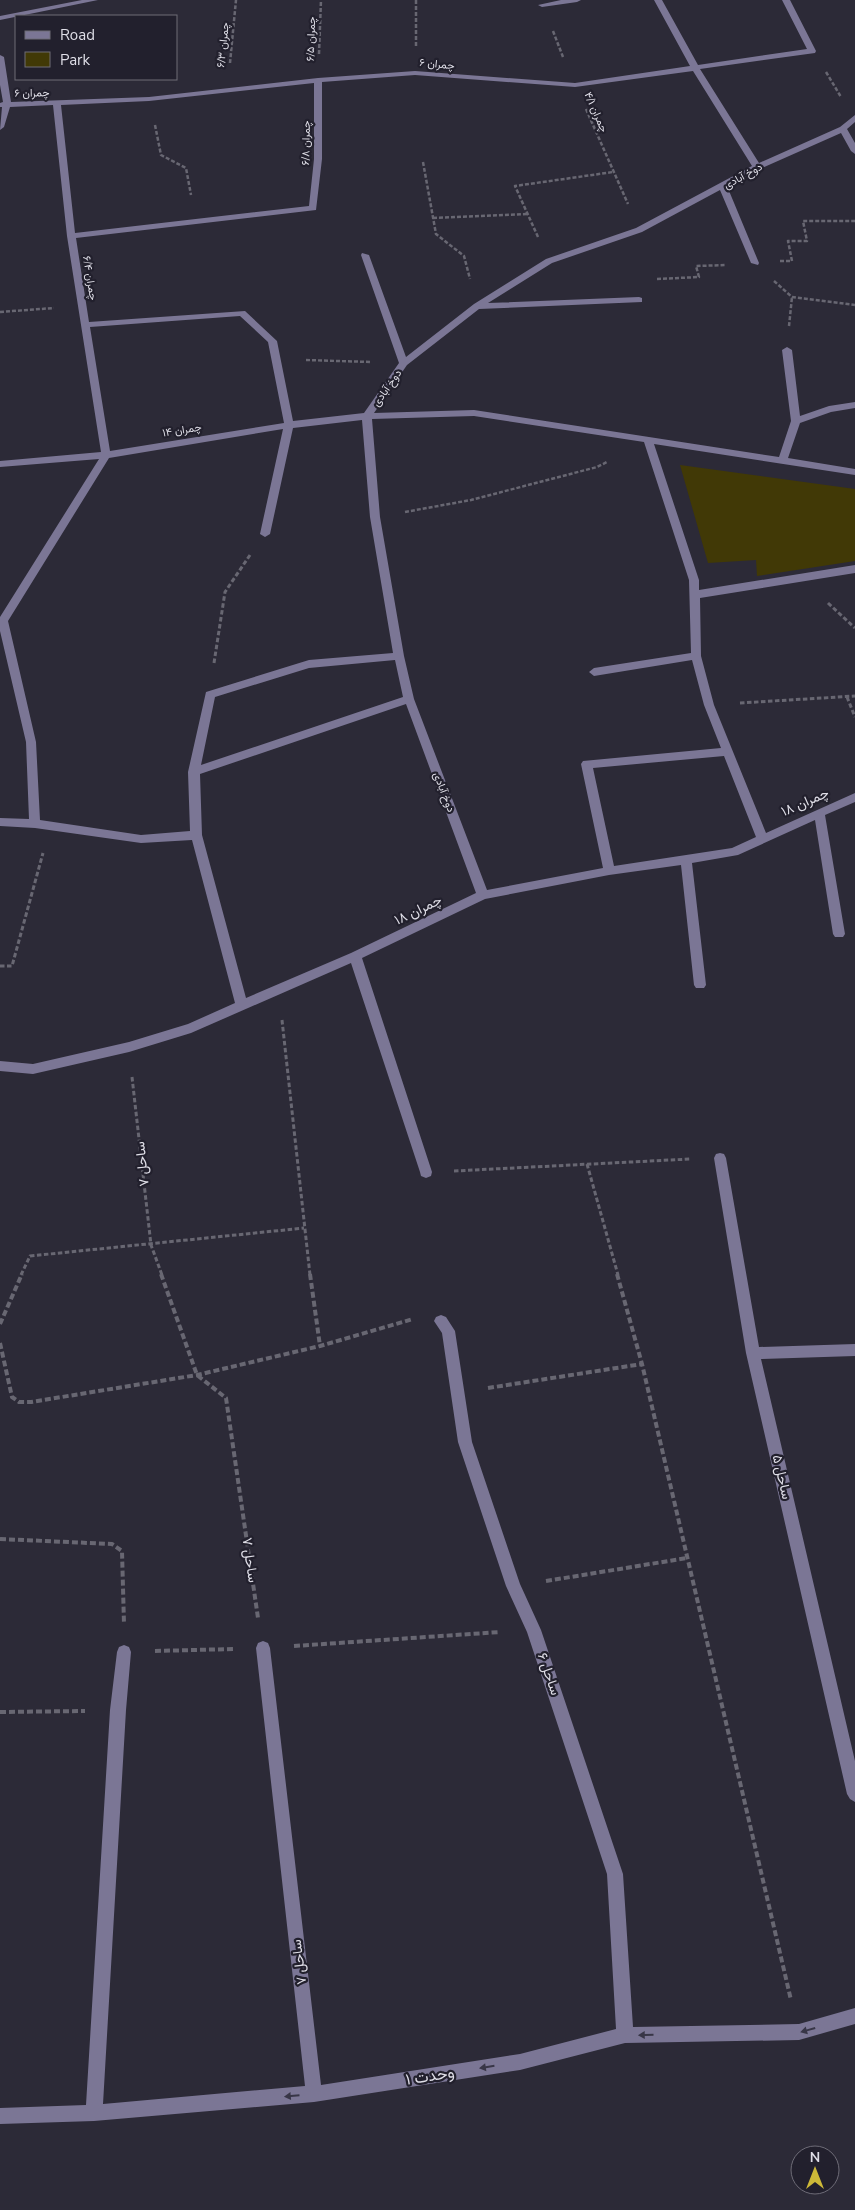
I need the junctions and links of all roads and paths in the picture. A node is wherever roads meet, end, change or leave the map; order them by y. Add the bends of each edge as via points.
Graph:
1 (94, 0) edge
2 (236, 0) edge
3 (321, 0) edge
4 (416, 0) edge
5 (577, 0) edge
6 (658, 0) edge
7 (786, 0) edge
8 (542, 5) joint
9 (15, 15) edge
10 (16, 15) edge
11 (0, 18) edge
12 (812, 51) junction
13 (0, 57) edge
14 (696, 69) junction
15 (415, 72) junction
16 (318, 80) junction
17 (575, 85) junction
18 (227, 91) junction
19 (149, 99) junction
20 (57, 104) junction
21 (4, 105) edge
22 (855, 118) edge
23 (0, 127) edge
24 (843, 129) junction
25 (855, 152) edge
26 (423, 162) dead end
27 (757, 167) junction
28 (614, 172) junction
29 (723, 187) junction
30 (528, 214) junction
31 (433, 218) junction
32 (855, 221) edge
33 (197, 222) junction
34 (639, 230) junction
35 (71, 236) junction
36 (365, 255) dead end
37 (549, 260) junction
38 (756, 264) junction
39 (792, 297) junction
40 (638, 300) joint
41 (82, 305) junction
42 (855, 305) edge
43 (477, 306) junction
44 (0, 312) edge
45 (85, 325) junction
46 (787, 350) joint
47 (276, 359) junction
48 (404, 363) junction
49 (855, 405) edge
50 (367, 416) junction
51 (796, 421) junction
52 (289, 425) junction
53 (648, 441) junction
54 (106, 456) junction
55 (782, 461) junction
56 (0, 464) edge
57 (855, 472) edge
58 (375, 517) junction
59 (265, 534) joint
60 (855, 569) edge
61 (693, 594) junction
62 (2, 621) edge
63 (399, 656) junction
64 (696, 656) junction
65 (594, 672) dead end
66 (210, 695) junction
67 (855, 696) edge
68 (847, 697) junction
69 (408, 699) junction
70 (709, 705) junction
71 (855, 717) edge
72 (728, 752) junction
73 (194, 772) junction
74 (855, 797) edge
75 (819, 812) junction
76 (0, 822) edge
77 (35, 824) junction
78 (51, 826) junction
79 (196, 835) junction
80 (762, 838) junction
81 (686, 859) junction
82 (609, 871) junction
83 (483, 895) junction
84 (839, 934) dead end
85 (355, 956) junction
86 (0, 966) edge
87 (700, 985) dead end
88 (279, 990) junction
89 (242, 1006) junction
90 (129, 1047) junction
91 (0, 1066) edge
92 (720, 1158) joint
93 (587, 1164) junction
94 (426, 1172) joint
95 (304, 1228) junction
96 (151, 1245) junction
97 (441, 1321) joint
98 (0, 1324) edge
99 (0, 1342) edge
100 (320, 1346) junction
101 (855, 1350) edge
102 (753, 1354) junction
103 (642, 1364) junction
104 (197, 1375) junction
105 (457, 1392) junction
106 (0, 1539) edge
107 (687, 1558) junction
108 (513, 1586) junction
109 (534, 1630) junction
110 (263, 1648) junction
111 (124, 1652) junction
112 (118, 1710) junction
113 (0, 1712) edge
114 (855, 1794) edge
115 (855, 2016) edge
116 (799, 2032) junction
117 (625, 2035) junction
118 (314, 2094) junction
119 (94, 2113) junction
120 (0, 2116) edge

1 - 10 street
2 - 18 path, چمران ۶/۳
3 - 16 path, چمران ۶/۵
4 - 15 path
5 - 8 street
6 - 14 street
7 - 12 street
8 - 17 path, چمران ۴/۱
9 - 11 street
12 - 14 street, چمران ۶
12 - 22 path
13 - 21 street
14 - 17 street, چمران ۶
14 - 27 street
15 - 16 street, چمران ۶
15 - 17 street, چمران ۶
16 - 18 street, چمران ۶
16 - 33 street, چمران ۶/۸ via 318,159 313,208
17 - 28 path, چمران ۴/۱
18 - 19 street, چمران ۶
19 - 20 street, چمران ۶
19 - 33 path via 160,155 186,168
20 - 21 street, چمران ۶
20 - 35 street, چمران ۶/۴
21 - 23 street
22 - 24 street, دوخ آبادی
24 - 25 street
24 - 27 street, دوخ آبادی
26 - 31 path
27 - 29 street, دوخ آبادی
28 - 30 path via 514,186
28 - 34 path, چمران ۴/۱
29 - 34 street, دوخ آبادی
29 - 38 street
30 - 31 path
30 - 37 path
31 - 43 path via 436,234 464,256
32 - 38 path via 803,221 807,241 788,241 792,260
33 - 35 street
34 - 37 street, دوخ آبادی
35 - 41 street, چمران ۶/۴
36 - 48 street
37 - 43 street, دوخ آبادی
38 - 39 path
38 - 40 path via 696,266 699,277 636,280
39 - 42 path
39 - 46 path
40 - 43 street
41 - 44 path
41 - 45 street, چمران ۶/۴
43 - 48 street, دوخ آبادی
45 - 47 street via 242,313 272,341
45 - 54 street, چمران ۶/۴
46 - 51 street
47 - 48 path
47 - 52 street
48 - 50 street, دوخ آبادی
49 - 51 street via 829,409
50 - 52 street, چمران ۱۴
50 - 53 street, چمران ۱۴ via 474,414
50 - 58 street, دوخ آبادی
51 - 55 street
52 - 54 street, چمران ۱۴
52 - 59 street
53 - 55 street, چمران ۱۴
53 - 58 path via 597,467 470,500
53 - 61 street via 694,580
54 - 56 street, چمران ۱۴
54 - 62 street
55 - 57 street, چمران ۱۴
58 - 63 street, دوخ آبادی
59 - 66 path via 224,592
60 - 61 street
61 - 64 street
62 - 77 street via 31,742
63 - 66 street via 309,664
63 - 69 street, دوخ آبادی
64 - 65 street
64 - 70 street
66 - 73 street
67 - 68 path
68 - 70 path
68 - 71 path
69 - 73 street
69 - 83 street, دوخ آبادی
70 - 72 street
72 - 80 street
72 - 82 street via 587,764
73 - 79 street
74 - 75 street, چمران ۱۸
75 - 80 street, چمران ۱۸
75 - 84 street
76 - 77 street
77 - 78 street
78 - 79 street via 141,840
78 - 86 path via 12,966
79 - 89 street
80 - 81 street, چمران ۱۸ via 734,852
81 - 82 street, چمران ۱۸
81 - 87 street
82 - 83 street, چمران ۱۸
83 - 85 street, چمران ۱۸
85 - 88 street, چمران ۱۸
85 - 94 street
88 - 89 street, چمران ۱۸
88 - 95 path
89 - 90 street, چمران ۱۸ via 191,1028
90 - 91 street, چمران ۱۸ via 33,1069
90 - 96 path, ساحل ۷
92 - 93 path
92 - 102 street, ساحل ۵
93 - 94 path
93 - 103 path
95 - 96 path
95 - 100 path
96 - 98 path via 30,1256
96 - 104 path, ساحل ۷
97 - 100 path via 420,1317
97 - 105 street, ساحل ۶ via 448,1331
99 - 104 path via 12,1397 19,1402
100 - 104 path
101 - 102 street
102 - 114 street, ساحل ۵
103 - 105 path
103 - 107 path
104 - 110 path, ساحل ۷ via 226,1398
105 - 108 street, ساحل ۶ via 464,1442
106 - 111 path via 112,1544 122,1551
107 - 108 path
107 - 116 path
108 - 109 street, ساحل ۶
109 - 110 path
109 - 117 street, ساحل ۶ via 615,1874
110 - 111 path
110 - 118 street, ساحل ۷
111 - 112 street
112 - 113 path
112 - 119 street
115 -> 116 street, وحدت ۱
116 -> 117 street, وحدت ۱
117 -> 118 street, وحدت ۱ via 520,2062
118 -> 119 street, وحدت ۱
119 - 120 street, وحدت ۱

